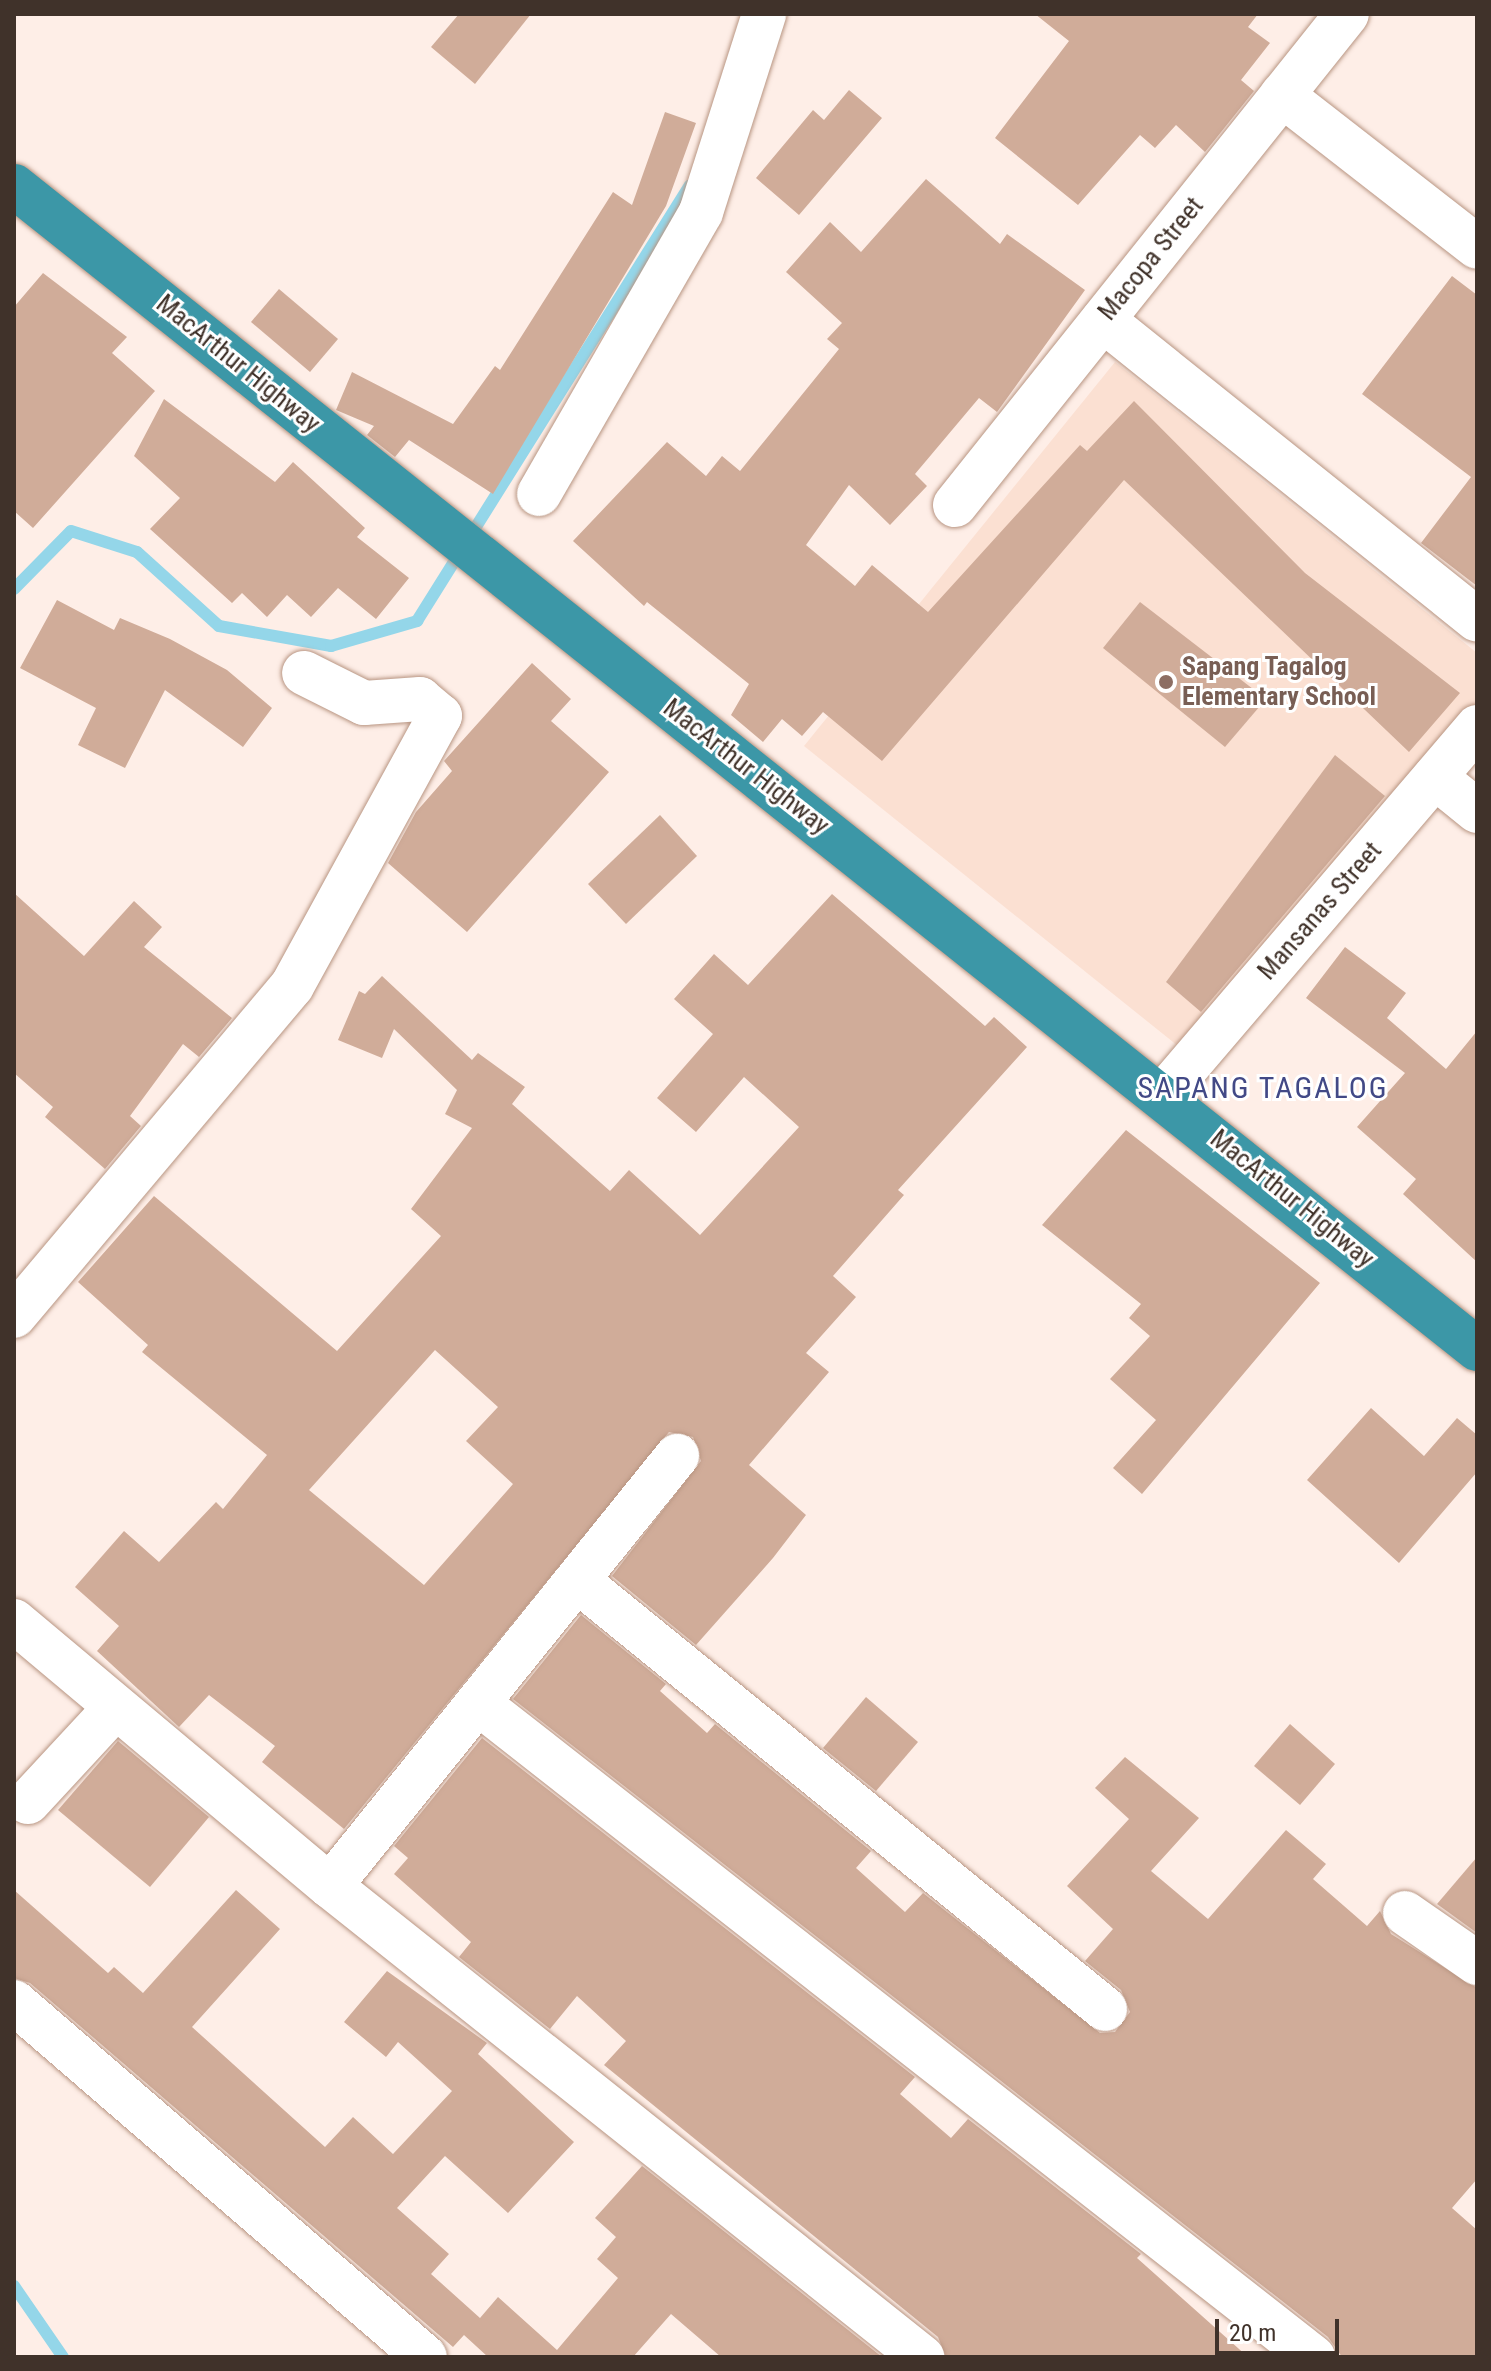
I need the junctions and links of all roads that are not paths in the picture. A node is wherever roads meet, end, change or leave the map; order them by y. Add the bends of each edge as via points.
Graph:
1 (764, 14) edge
2 (1347, 14) edge
3 (1282, 95) junction
4 (14, 186) edge
5 (1477, 247) edge
6 (1103, 320) junction
7 (539, 494) dead end
8 (955, 505) dead end
9 (1477, 620) edge
10 (304, 673) dead end
11 (1477, 727) edge
12 (1435, 777) junction
13 (1477, 811) edge
14 (1163, 1095) junction
15 (14, 1316) edge
16 (1477, 1349) edge
17 (677, 1456) dead end
18 (578, 1581) junction
19 (14, 1621) edge
20 (478, 1703) junction
21 (116, 1707) junction
22 (28, 1802) dead end
23 (330, 1886) junction
24 (1405, 1913) dead end
25 (1477, 1963) edge
26 (14, 2002) edge
27 (1105, 2009) dead end
28 (425, 2357) edge
29 (922, 2357) edge
30 (1313, 2357) edge

1 - 7 street via 701,212
2 - 3 street, Macopa Street
3 - 5 street
3 - 6 street, Macopa Street
4 - 14 highway, MacArthur Highway
6 - 8 street, Macopa Street
6 - 9 street
10 - 15 street via 364,703 420,699 440,716 292,986
11 - 12 street, Mansanas Street
12 - 13 street
12 - 14 street, Mansanas Street
14 - 16 highway, MacArthur Highway
17 - 18 street
18 - 20 street
18 - 27 street
19 - 21 street
20 - 23 street
20 - 30 street
21 - 22 street
21 - 23 street
23 - 29 street
24 - 25 street
26 - 28 street

